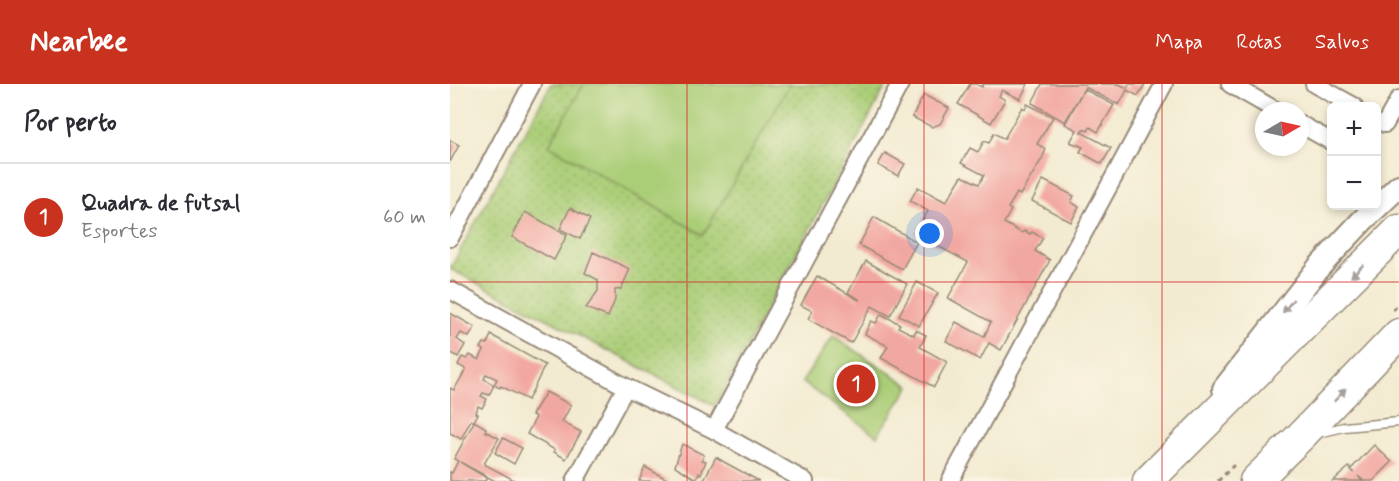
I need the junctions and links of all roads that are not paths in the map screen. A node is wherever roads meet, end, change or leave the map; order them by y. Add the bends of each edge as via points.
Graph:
1 (532, 84) edge
2 (900, 84) edge
3 (1164, 84) edge
4 (1230, 84) edge
5 (1314, 84) edge
6 (1399, 99) edge
7 (1261, 102) edge
8 (1347, 102) edge
9 (1387, 125) edge
10 (1309, 129) edge
11 (1327, 139) edge
12 (1399, 186) edge
13 (1364, 213) edge
14 (1399, 230) edge
15 (450, 238) edge
16 (450, 290) edge
17 (1399, 334) edge
18 (626, 387) junction
19 (1399, 422) edge
20 (714, 430) junction
21 (1300, 437) junction
22 (1179, 448) junction
23 (574, 481) edge
24 (805, 481) edge
25 (950, 481) edge
26 (1148, 481) edge
27 (1255, 481) edge

1 - 15 street
2 - 20 street
3 - 25 street
4 - 7 street
5 - 8 street
6 - 9 street
10 - 11 street
12 - 13 main road
13 -> 22 main road
14 -> 22 highway
16 - 18 street
21 -> 17 highway
18 - 20 street
18 - 23 street
19 - 21 lane via 1344,427
20 - 24 street
21 - 27 highway
22 - 26 highway

